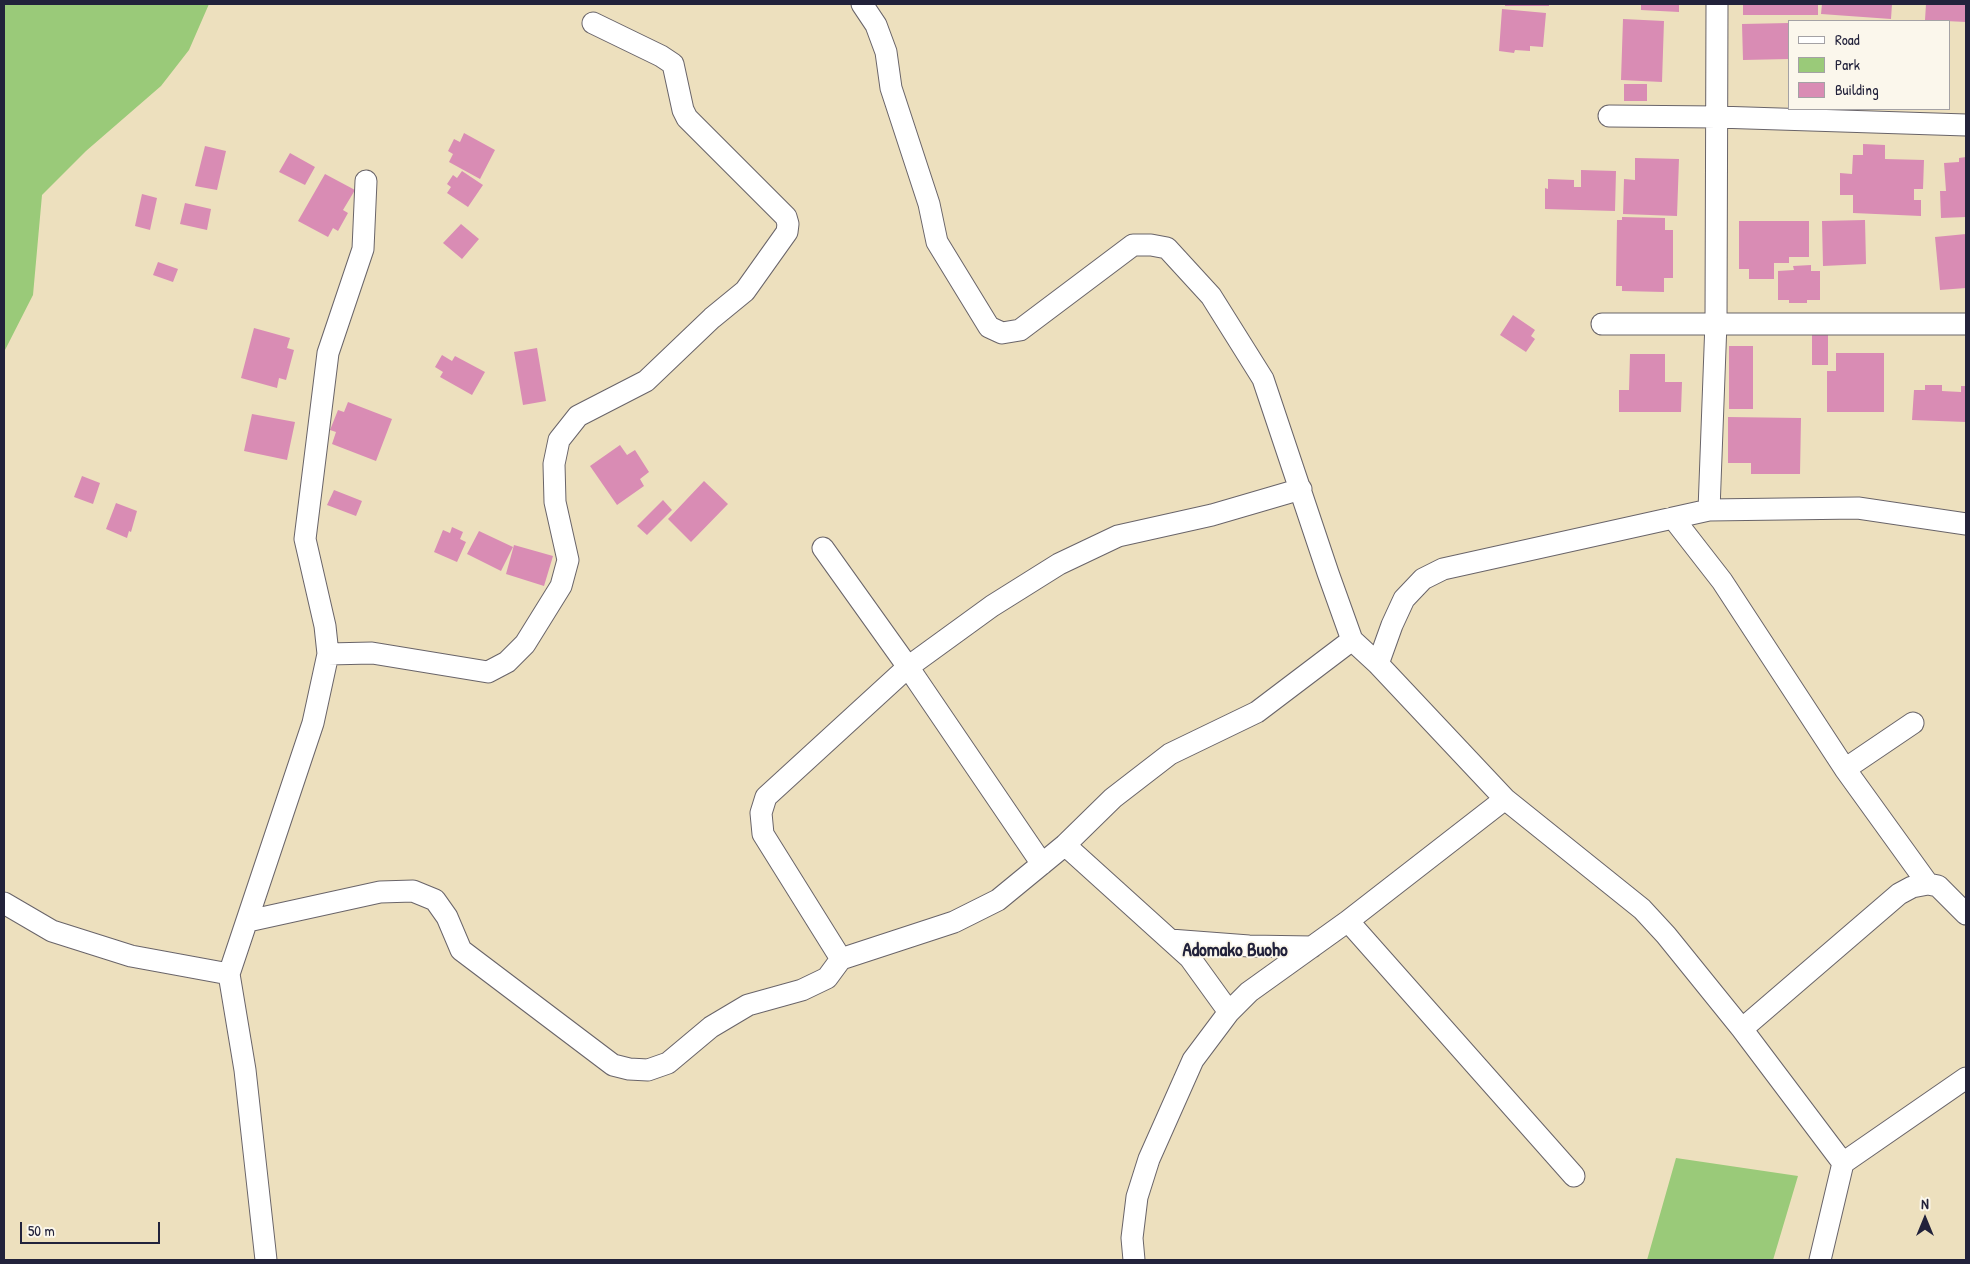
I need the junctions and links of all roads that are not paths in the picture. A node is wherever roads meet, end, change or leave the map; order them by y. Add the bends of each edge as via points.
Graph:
1 (862, 4) edge
2 (1716, 4) edge
3 (593, 23) dead end
4 (1609, 116) dead end
5 (1717, 117) junction
6 (1966, 125) edge
7 (366, 181) dead end
8 (1716, 322) junction
9 (1602, 324) dead end
10 (1966, 324) edge
11 (1301, 489) junction
12 (1709, 510) junction
13 (1674, 518) junction
14 (1966, 524) edge
15 (823, 548) dead end
16 (1352, 640) junction
17 (328, 654) junction
18 (1378, 664) junction
19 (908, 667) junction
20 (1913, 724) dead end
21 (1845, 769) junction
22 (1504, 800) junction
23 (1065, 845) junction
24 (1042, 864) junction
25 (1928, 884) junction
26 (4, 903) edge
27 (1966, 914) edge
28 (248, 921) junction
29 (1348, 921) junction
30 (1170, 940) junction
31 (1312, 948) junction
32 (841, 959) junction
33 (230, 974) junction
34 (1229, 1012) junction
35 (1742, 1029) junction
36 (1966, 1078) edge
37 (1843, 1163) junction
38 (1574, 1176) dead end
39 (266, 1260) edge
40 (1134, 1260) edge
41 (1820, 1260) edge

1 - 11 street via 876,25 886,52 891,88 929,204 937,242 989,327 1002,333 1020,330 1133,245 1167,248 1210,296 1263,379
2 - 5 street
3 - 17 street via 673,64 687,118 786,217 786,232 745,291 646,381 578,416 559,440 554,464 555,502 568,560 561,586 525,644 507,662 488,672 372,653
4 - 5 street
5 - 6 street
5 - 8 street
7 - 17 street via 363,249 328,353 305,539
8 - 9 street
8 - 10 street
8 - 12 street
11 - 16 street
11 - 19 street via 1212,515 1118,536 1059,564 992,606
12 - 13 street
12 - 14 street via 1858,508
13 - 18 street via 1443,569 1423,579 1404,599
13 - 21 street via 1722,581
15 - 19 street
16 - 18 street
16 - 23 street via 1257,712 1170,754 1113,798
17 - 28 street via 312,723
18 - 22 street
19 - 24 street
19 - 32 street via 766,797 761,813 763,834
20 - 21 street
21 - 25 street
22 - 29 street
22 - 35 street via 1642,909
23 - 24 street
23 - 30 street
24 - 32 street via 998,900 954,922
25 - 27 street via 1938,886
25 - 35 street via 1899,894
26 - 33 street via 52,931 131,956
28 - 32 street via 380,892 414,891 435,900 447,917 461,950 613,1064 648,1070 668,1063 711,1028 748,1005 802,990 827,978
28 - 33 street
29 - 31 street
29 - 38 street
30 - 31 street
30 - 34 street via 1190,958
31 - 34 street via 1250,992
33 - 39 street via 245,1070
34 - 40 street via 1193,1060 1149,1159 1137,1197 1132,1238
35 - 37 street
36 - 37 street
37 - 41 street

